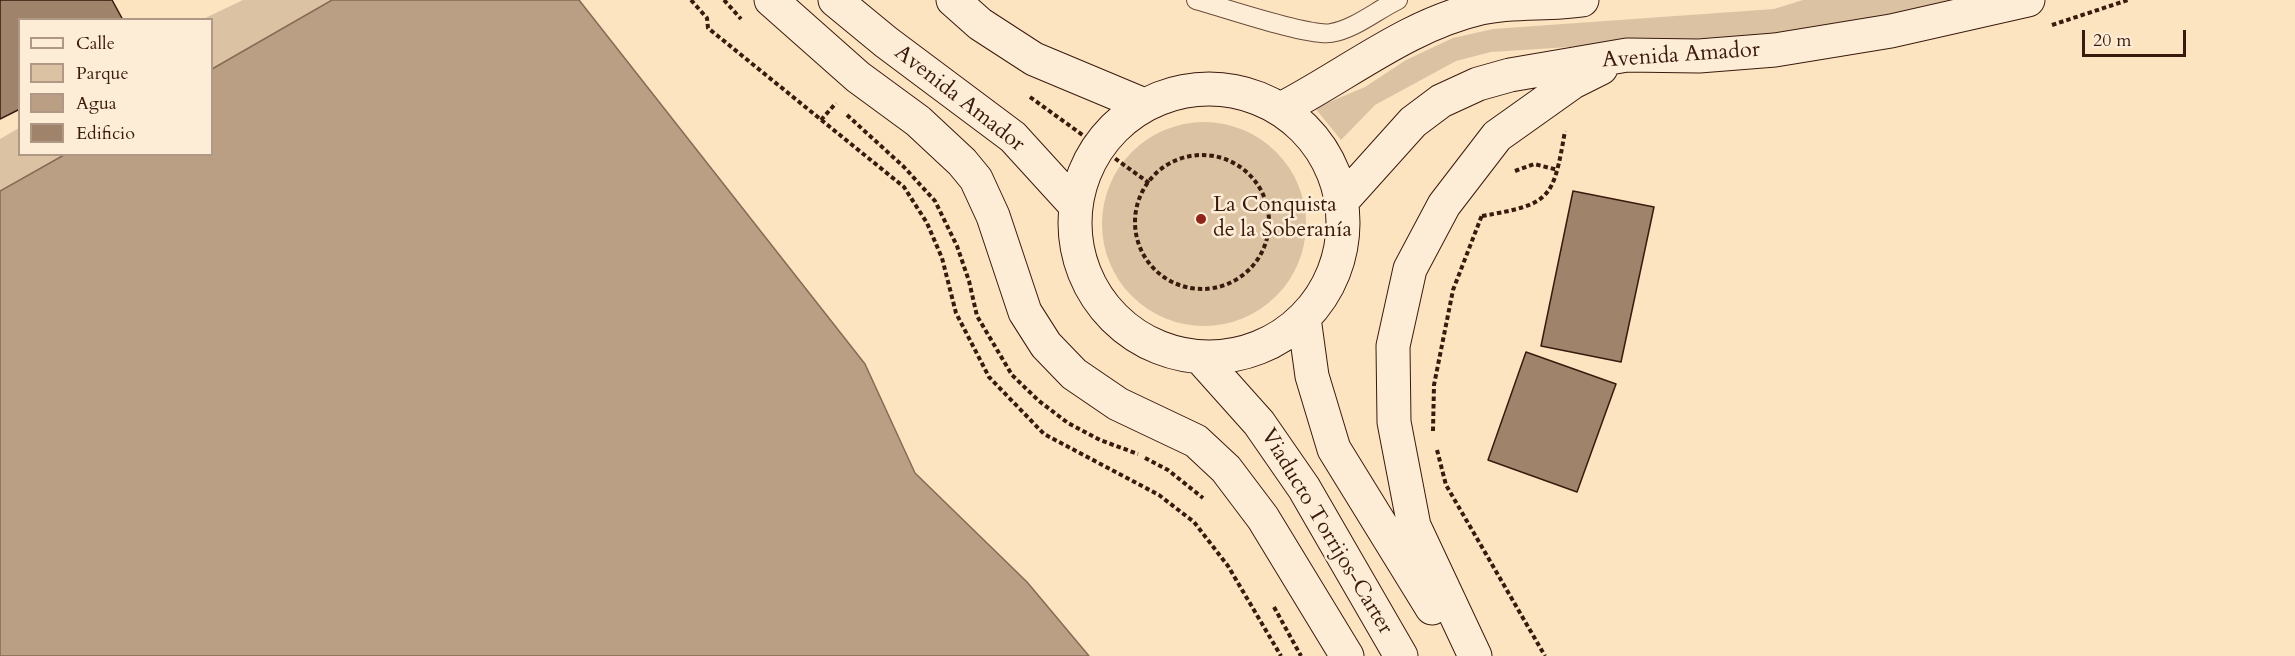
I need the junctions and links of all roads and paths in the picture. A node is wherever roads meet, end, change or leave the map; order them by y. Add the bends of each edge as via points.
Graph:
1 (691, 0) edge
2 (771, 0) edge
3 (835, 0) edge
4 (953, 0) edge
5 (1196, 0) edge
6 (1398, 0) edge
7 (1582, 0) edge
8 (2028, 0) edge
9 (1627, 55) junction
10 (1573, 82) junction
11 (1144, 105) junction
12 (1281, 109) junction
13 (1558, 170) junction
14 (1510, 176) dead end
15 (1342, 201) junction
16 (1075, 205) junction
17 (1487, 207) dead end
18 (1482, 216) junction
19 (1251, 269) joint
20 (1304, 318) junction
21 (1200, 357) junction
22 (1433, 434) dead end
23 (1435, 444) dead end
24 (1281, 656) edge
25 (1347, 656) edge
26 (1401, 656) edge
27 (1461, 656) edge
28 (1475, 656) edge
29 (1545, 656) edge

1 - 24 path via 707,18 708,28 904,188 927,223 942,258 956,313 989,377 1044,434 1159,495 1194,522 1227,566
2 - 25 main road via 962,162 976,179 993,216 1025,312 1046,345 1074,374 1118,404 1196,441 1226,469 1263,518
3 - 16 main road, Avenida Amador via 1014,137
4 - 11 main road via 980,24 1034,59
5 - 6 lane via 1330,34
7 - 12 main road via 1483,8 1446,18 1397,41
8 - 9 main road, Avenida Amador via 1891,31 1775,50 1699,56
9 - 10 main road
9 - 15 main road, Avenida Amador via 1510,75 1442,100 1413,122
10 - 13 path
10 - 28 main road via 1497,136 1444,205 1410,269 1393,346 1394,422 1414,526
11 - 12 main road via 1189,90 1237,91
11 - 16 main road via 1111,130 1087,165
12 - 15 main road via 1310,134 1331,165
13 - 14 path via 1534,164
13 - 18 path via 1548,192 1538,202
15 - 20 main road via 1343,234 1337,264 1324,294
16 - 21 main road via 1074,236 1081,267 1094,296 1114,320 1139,339 1168,351
17 - 18 path
18 - 22 path via 1453,290 1434,385
19 - 19 path via 1218,288 1198,289 1179,285 1148,263 1135,226 1137,207 1144,188 1159,171 1178,159 1201,155 1223,158 1243,168 1259,184 1268,205 1270,228 1264,250
20 - 21 main road via 1273,341 1237,355
20 - 27 main road via 1312,376 1334,449
21 - 26 main road, Viaducto Torrijos-Carter via 1259,423 1304,488
23 - 29 path via 1446,485

